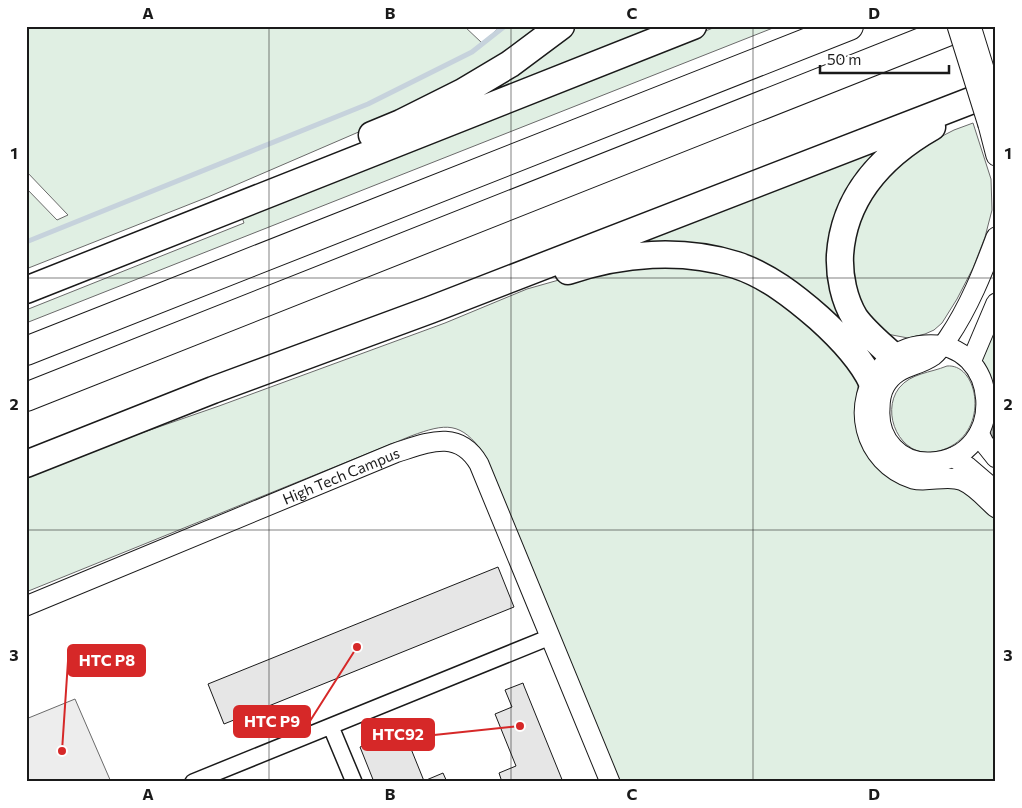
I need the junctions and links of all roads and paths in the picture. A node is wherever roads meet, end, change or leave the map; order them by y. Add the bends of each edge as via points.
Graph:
1 (561, 26) edge
2 (693, 26) edge
3 (849, 26) edge
4 (957, 26) edge
5 (962, 26) edge
6 (972, 26) edge
7 (996, 91) edge
8 (996, 96) edge
9 (996, 107) edge
10 (996, 156) edge
11 (248, 202) junction
12 (996, 237) edge
13 (26, 290) edge
14 (996, 303) edge
15 (430, 310) junction
16 (942, 346) junction
17 (26, 351) edge
18 (893, 356) junction
19 (971, 362) junction
20 (877, 388) junction
21 (26, 397) edge
22 (979, 433) junction
23 (953, 457) junction
24 (996, 458) edge
25 (26, 464) edge
26 (996, 491) edge
27 (996, 508) edge
28 (26, 606) edge
29 (550, 638) junction
30 (331, 727) junction
31 (193, 782) edge
32 (354, 782) edge
33 (610, 782) edge

1 - 11 highway via 510,64 462,92 351,144
2 - 11 highway
3 - 17 highway
4 - 10 street, bridge
5 - 21 highway
6 - 9 street, bridge
7 - 15 highway
8 - 18 highway via 949,116 915,136 890,156 856,198 846,221 840,274 849,306 864,329
11 - 13 highway
12 - 16 street via 969,302
14 - 19 street
15 - 20 highway via 448,312 566,271 626,257 661,254 715,260 757,274 800,302 845,344
15 - 25 highway via 213,390
16 - 18 street via 919,345
16 - 19 street
16 - 20 street via 931,357 911,365
18 - 20 street via 877,372
19 - 22 street via 981,377 987,399
20 - 23 street via 881,425 892,448 902,456 920,462
20 - 27 street via 866,399 864,417 872,446 879,457 890,468 916,479 957,479 965,482
22 - 23 street via 969,446
22 - 24 street
23 - 26 street
28 - 29 street, High Tech Campus via 395,453 436,440 466,447 479,464
29 - 30 street
29 - 33 street, High Tech Campus
30 - 31 street
30 - 32 street

